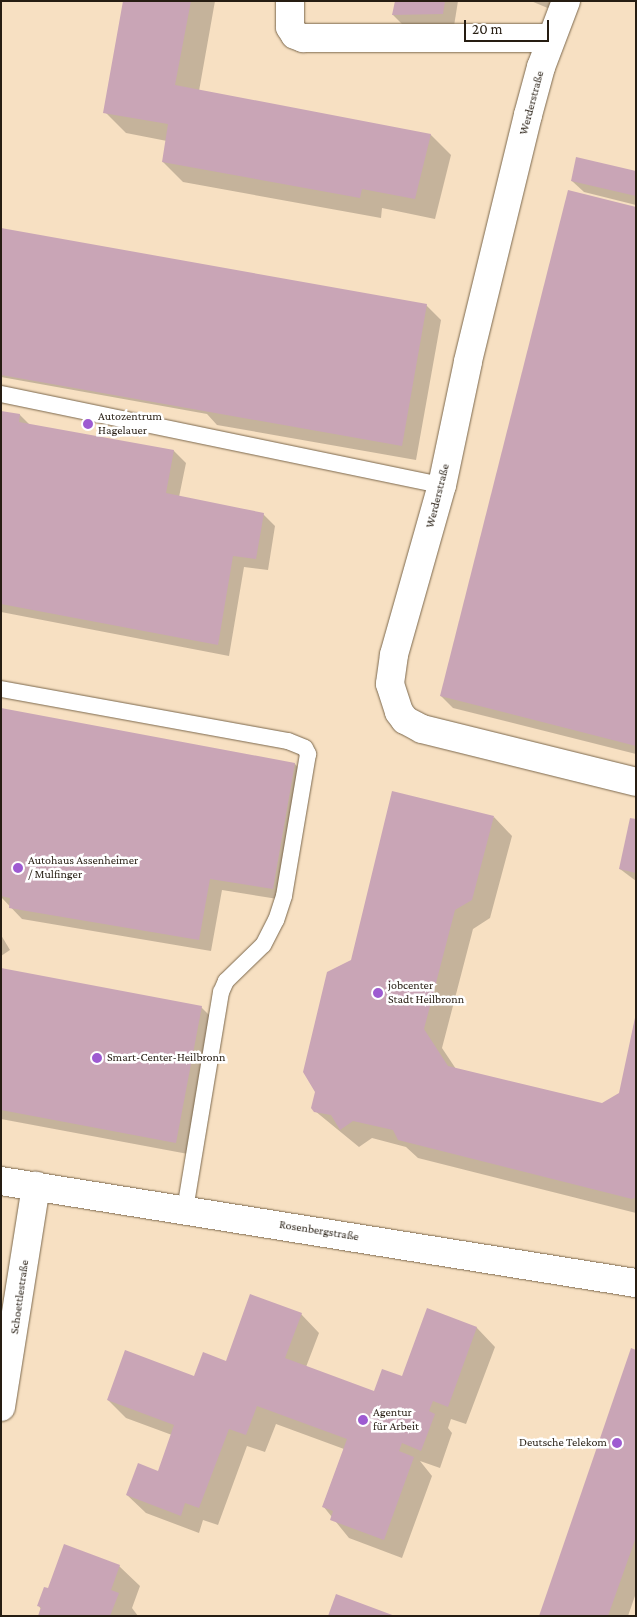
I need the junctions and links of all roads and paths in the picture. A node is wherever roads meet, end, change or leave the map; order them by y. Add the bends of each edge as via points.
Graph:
1 (290, 1) edge
2 (566, 1) edge
3 (552, 38) junction
4 (1, 394) edge
5 (442, 485) junction
6 (1, 689) edge
7 (636, 782) edge
8 (1, 1182) edge
9 (36, 1186) junction
10 (185, 1209) junction
11 (636, 1283) edge
12 (1, 1407) edge

1 - 3 street via 290,28 303,38
2 - 3 street, Werderstraße
3 - 5 street, Werderstraße via 528,115 487,281
4 - 5 lane
5 - 7 street, Werderstraße via 394,655 390,684 399,712 405,720 422,730
6 - 10 lane via 288,741 305,748 308,754 285,887 276,920 263,945 226,981 221,992
8 - 9 street, Rosenbergstraße
9 - 10 street, Rosenbergstraße
9 - 12 street, Schoettlestraße
10 - 11 street, Rosenbergstraße

